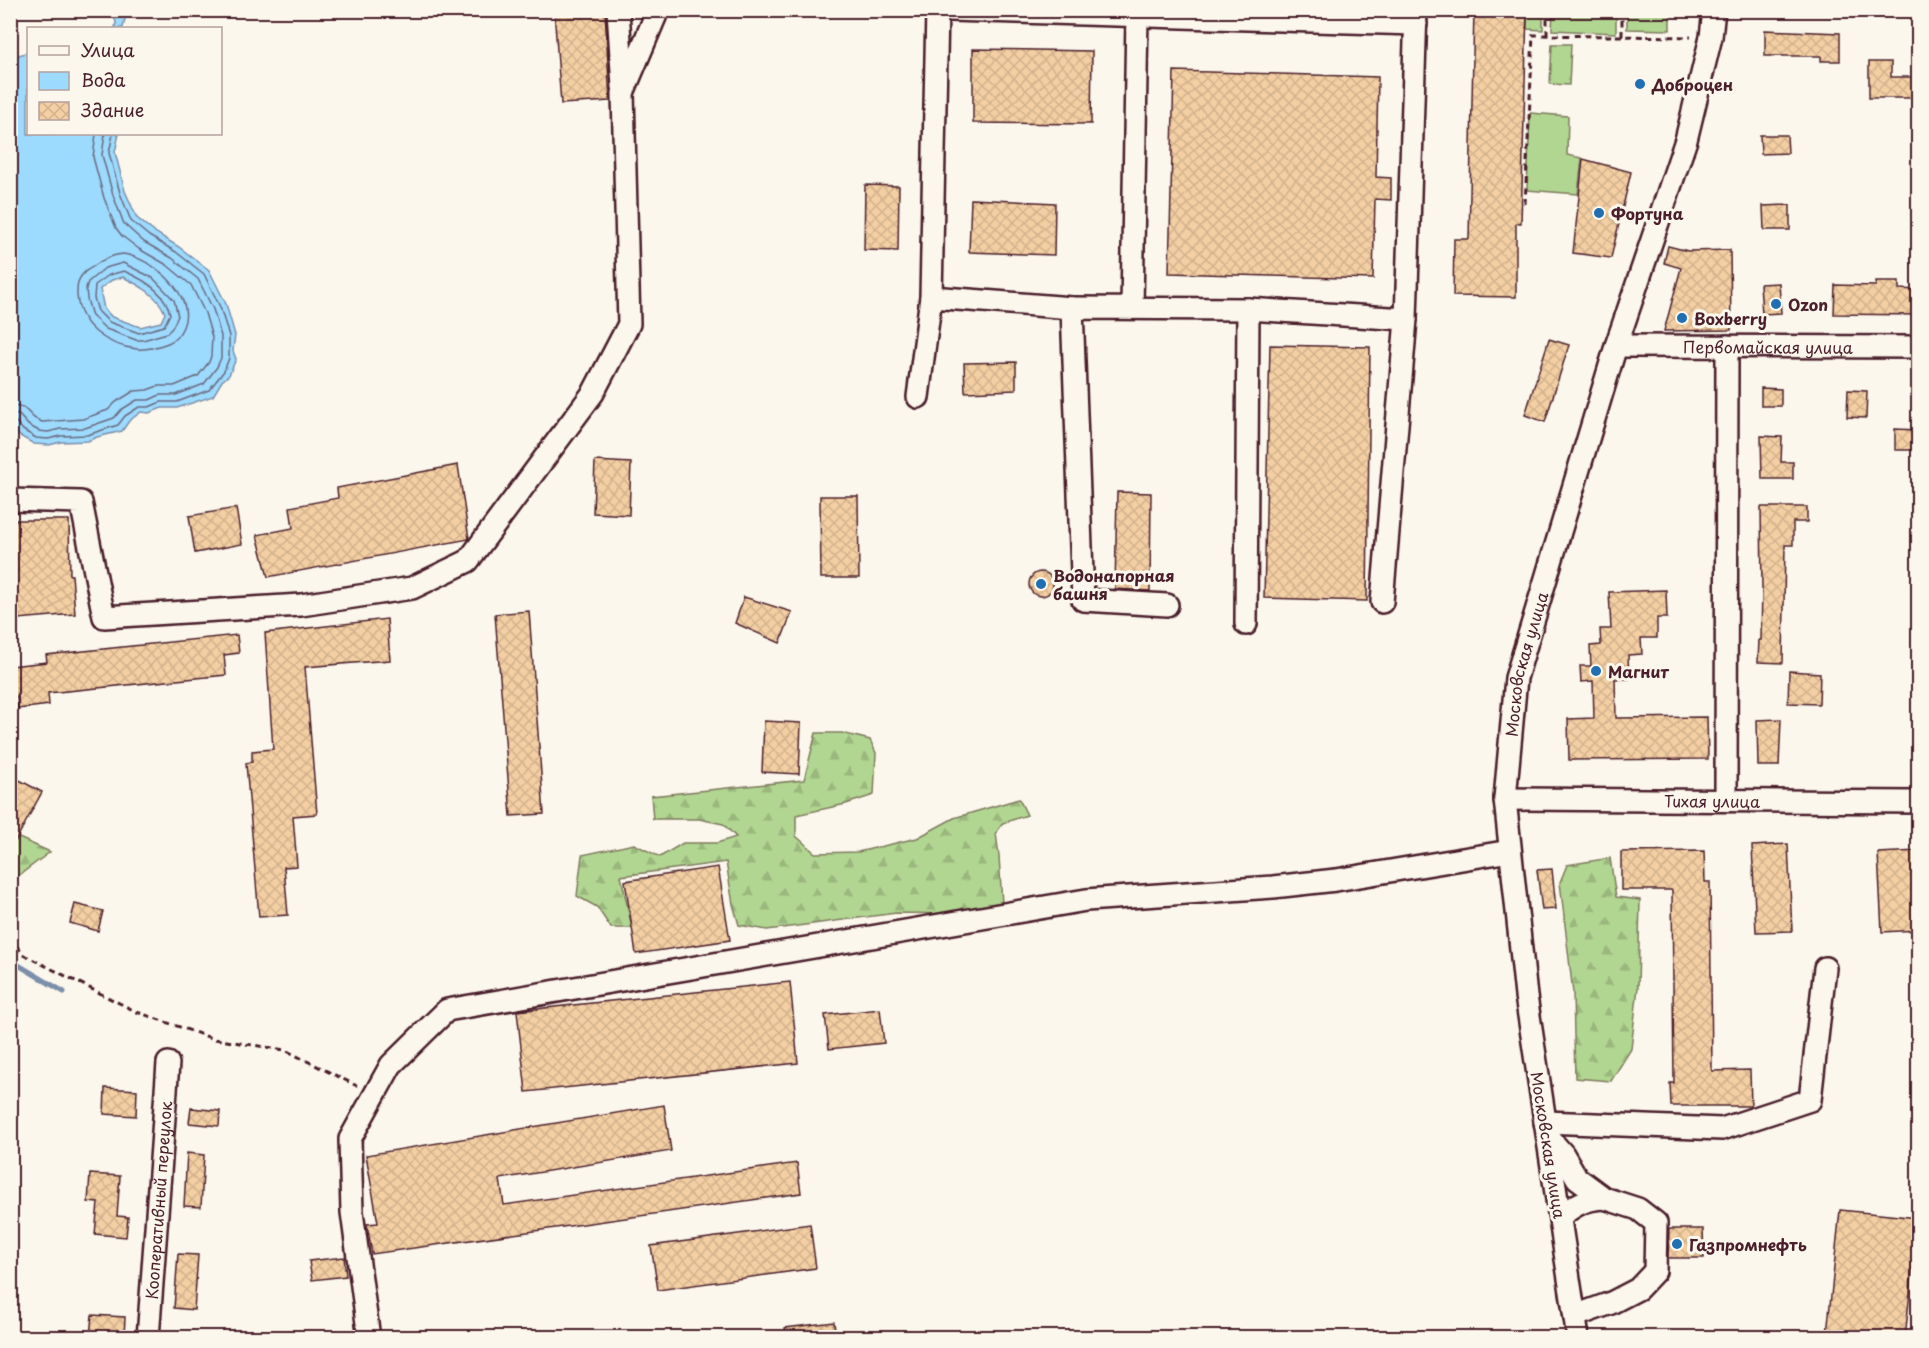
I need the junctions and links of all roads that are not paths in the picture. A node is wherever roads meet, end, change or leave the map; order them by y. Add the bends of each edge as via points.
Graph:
1 (618, 10) edge
2 (658, 10) edge
3 (937, 10) edge
4 (949, 10) edge
5 (1714, 10) edge
6 (1137, 16) junction
7 (1416, 17) edge
8 (623, 93) junction
9 (931, 297) junction
10 (1072, 308) junction
11 (1132, 308) junction
12 (1248, 309) junction
13 (1406, 319) junction
14 (1616, 346) junction
15 (1727, 346) junction
16 (1918, 347) edge
17 (918, 397) dead end
18 (10, 500) edge
19 (1382, 602) dead end
20 (1167, 605) dead end
21 (1246, 624) dead end
22 (1505, 799) junction
23 (1726, 800) junction
24 (1918, 802) edge
25 (1510, 850) junction
26 (1825, 968) dead end
27 (168, 1063) dead end
28 (1546, 1129) junction
29 (1604, 1198) junction
30 (1560, 1217) junction
31 (1575, 1316) junction
32 (148, 1338) edge
33 (369, 1338) edge
34 (1578, 1338) edge

1 - 8 street
2 - 8 street
3 - 9 street
4 - 6 street
5 - 14 street, Московская улица via 1686,140
6 - 7 street
6 - 11 street
7 - 13 street
8 - 18 street via 629,324 594,393 468,561 401,590 301,605 104,616 81,502
9 - 10 street
9 - 17 street
10 - 11 street
10 - 20 street via 1083,600
11 - 12 street
12 - 13 street
12 - 21 street
13 - 19 street
14 - 15 street, Первомайская улица
14 - 22 street, Московская улица via 1516,678
15 - 16 street, Первомайская улица
15 - 23 street
22 - 23 street, Тихая улица
22 - 25 street, Московская улица
23 - 24 street, Тихая улица
25 - 28 street, Московская улица
25 - 33 street via 1336,880 1086,900 447,1010 391,1065 350,1139 352,1212
26 - 28 street via 1810,1100 1722,1129
27 - 32 street, Кооперативный переулок
28 - 29 street via 1577,1178
28 - 30 street, Московская улица
29 - 30 street via 1587,1199
29 - 31 street via 1638,1209 1656,1223 1655,1271 1638,1289
30 - 31 street, Московская улица
31 - 34 street, Московская улица

